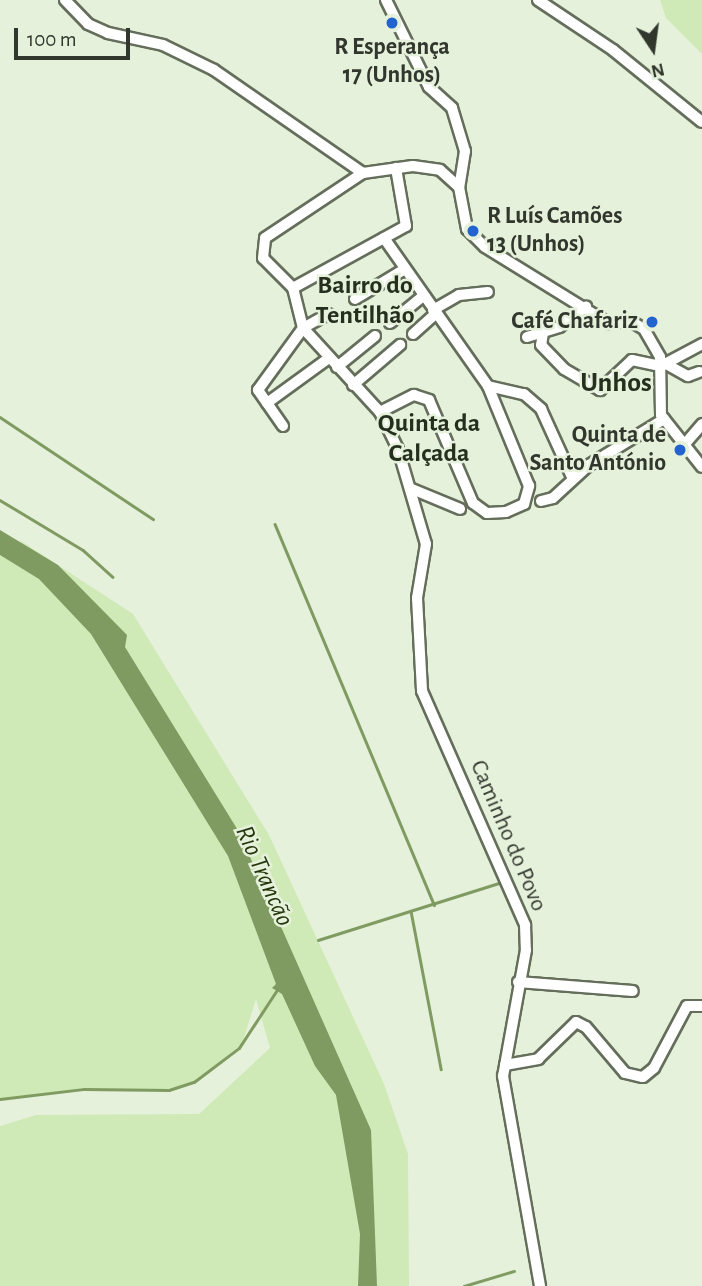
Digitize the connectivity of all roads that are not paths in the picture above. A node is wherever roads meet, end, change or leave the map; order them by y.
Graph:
1 (65, 0) edge
2 (386, 0) edge
3 (538, 0) edge
4 (702, 122) edge
5 (396, 168) junction
6 (363, 173) junction
7 (459, 187) junction
8 (384, 238) junction
9 (405, 269) junction
10 (293, 288) junction
11 (488, 292) dead end
12 (423, 296) junction
13 (355, 299) dead end
14 (586, 307) junction
15 (434, 312) junction
16 (328, 314) dead end
17 (390, 323) dead end
18 (303, 328) junction
19 (543, 333) junction
20 (413, 334) dead end
21 (375, 336) dead end
22 (527, 337) dead end
23 (400, 345) dead end
24 (698, 347) edge
25 (333, 363) junction
26 (664, 365) junction
27 (700, 374) edge
28 (353, 385) junction
29 (488, 386) junction
30 (267, 403) junction
31 (380, 412) junction
32 (664, 419) junction
33 (702, 424) edge
34 (284, 426) dead end
35 (684, 445) junction
36 (702, 467) edge
37 (572, 477) junction
38 (412, 489) junction
39 (541, 501) dead end
40 (460, 509) dead end
41 (518, 982) junction
42 (633, 991) dead end
43 (702, 1006) edge
44 (505, 1065) junction
45 (540, 1286) edge

1 - 6 street
2 - 7 street
3 - 4 street
5 - 6 street
5 - 7 street
5 - 8 street
6 - 10 street
7 - 14 street
8 - 9 street
8 - 10 street
9 - 12 street
9 - 13 street
10 - 18 street
11 - 15 street
12 - 15 street
12 - 17 street
14 - 19 street
14 - 26 street
15 - 20 street
15 - 29 street
16 - 18 street
18 - 25 street
18 - 30 street
19 - 22 street
19 - 26 street
21 - 25 street
23 - 28 street
24 - 26 street
24 - 27 street
25 - 28 street
25 - 30 street
26 - 27 street
26 - 32 street
28 - 31 street
29 - 31 street
29 - 37 street
30 - 34 street
31 - 38 street, Caminho do Povo
32 - 35 street
32 - 37 street
33 - 35 street
35 - 36 street
37 - 39 street
38 - 40 street
38 - 41 street, Caminho do Povo
41 - 42 street
41 - 44 street, Caminho do Povo
43 - 44 street
44 - 45 street, Caminho do Povo

